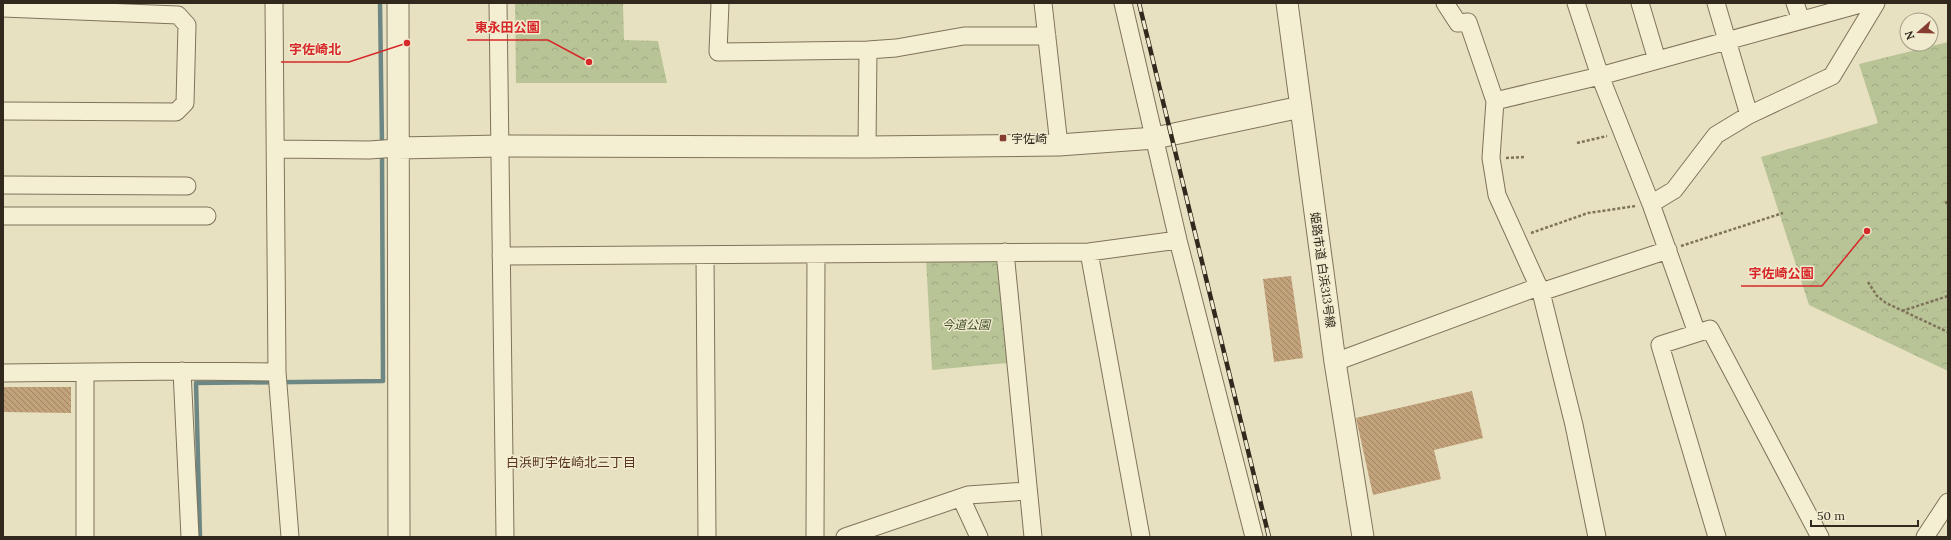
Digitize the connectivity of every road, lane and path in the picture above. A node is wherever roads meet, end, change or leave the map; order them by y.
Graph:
1 (274, 3) edge
2 (398, 3) edge
3 (498, 3) edge
4 (720, 3) edge
5 (1043, 3) edge
6 (1123, 3) edge
7 (1287, 3) edge
8 (1446, 3) edge
9 (1576, 3) edge
10 (1640, 3) edge
11 (1716, 3) edge
12 (1795, 3) edge
13 (1864, 3) edge
14 (1876, 3) edge
15 (3, 8) edge
16 (1801, 20) junction
17 (1047, 36) junction
18 (1728, 41) junction
19 (868, 50) junction
20 (1657, 60) junction
21 (1600, 76) junction
22 (1495, 101) junction
23 (1301, 107) junction
24 (3, 111) edge
25 (1749, 115) junction
26 (1622, 132) junction
27 (1155, 138) junction
28 (1577, 144) dead end
29 (1059, 145) junction
30 (501, 146) junction
31 (867, 147) junction
32 (398, 148) junction
33 (275, 149) junction
34 (3, 185) edge
35 (188, 186) dead end
36 (1651, 204) junction
37 (1784, 213) dead end
38 (3, 216) edge
39 (207, 216) dead end
40 (1517, 238) junction
41 (1178, 240) junction
42 (1668, 250) junction
43 (1005, 252) junction
44 (1089, 252) junction
45 (816, 254) junction
46 (705, 255) junction
47 (501, 256) junction
48 (1868, 282) dead end
49 (1539, 289) junction
50 (1948, 296) edge
51 (1902, 312) junction
52 (1948, 332) edge
53 (1697, 333) junction
54 (1335, 362) junction
55 (182, 371) junction
56 (277, 372) junction
57 (3, 373) edge
58 (85, 373) junction
59 (1027, 491) junction
60 (961, 498) junction
61 (1948, 502) edge
62 (85, 537) edge
63 (190, 537) edge
64 (290, 537) edge
65 (399, 537) edge
66 (505, 537) edge
67 (707, 537) edge
68 (815, 537) edge
69 (845, 537) edge
70 (979, 537) edge
71 (1033, 537) edge
72 (1141, 537) edge
73 (1254, 537) edge
74 (1363, 537) edge
75 (1597, 537) edge
76 (1717, 537) edge
77 (1820, 537) edge
78 (1925, 537) edge

1 - 33 street
2 - 32 street
3 - 30 street
4 - 19 street
5 - 17 street
6 - 27 street
7 - 23 street, 姫路市道 白浜313号線
8 - 22 street
9 - 21 street
10 - 20 street
11 - 18 street
12 - 16 street
13 - 16 street
14 - 25 street
15 - 24 street
16 - 18 street
17 - 19 street
17 - 29 street
18 - 20 street
18 - 25 street
19 - 31 street
20 - 21 street
21 - 22 street
21 - 26 street
22 - 40 street
23 - 27 street
23 - 54 street, 姫路市道 白浜313号線
25 - 36 street
26 - 28 path
26 - 36 street
27 - 29 street
27 - 41 street
29 - 31 street
30 - 31 street
30 - 32 street
30 - 47 street
32 - 33 street
32 - 65 street
33 - 56 street
34 - 35 street
36 - 40 path
36 - 42 street
37 - 42 path
38 - 39 street
40 - 49 street
41 - 44 street
41 - 73 street
42 - 49 street
42 - 53 street
43 - 44 street
43 - 45 street
43 - 59 street
44 - 72 street
45 - 46 street
45 - 68 street
46 - 47 street
46 - 67 street
47 - 66 street
48 - 51 path
49 - 54 street
49 - 75 street
50 - 51 path
51 - 52 path
53 - 76 street
53 - 77 street
54 - 74 street, 姫路市道 白浜313号線
55 - 56 street
55 - 58 street
55 - 63 street
56 - 64 street
57 - 58 street
58 - 62 street
59 - 60 street
59 - 71 street
60 - 69 street
60 - 70 street
61 - 78 street

